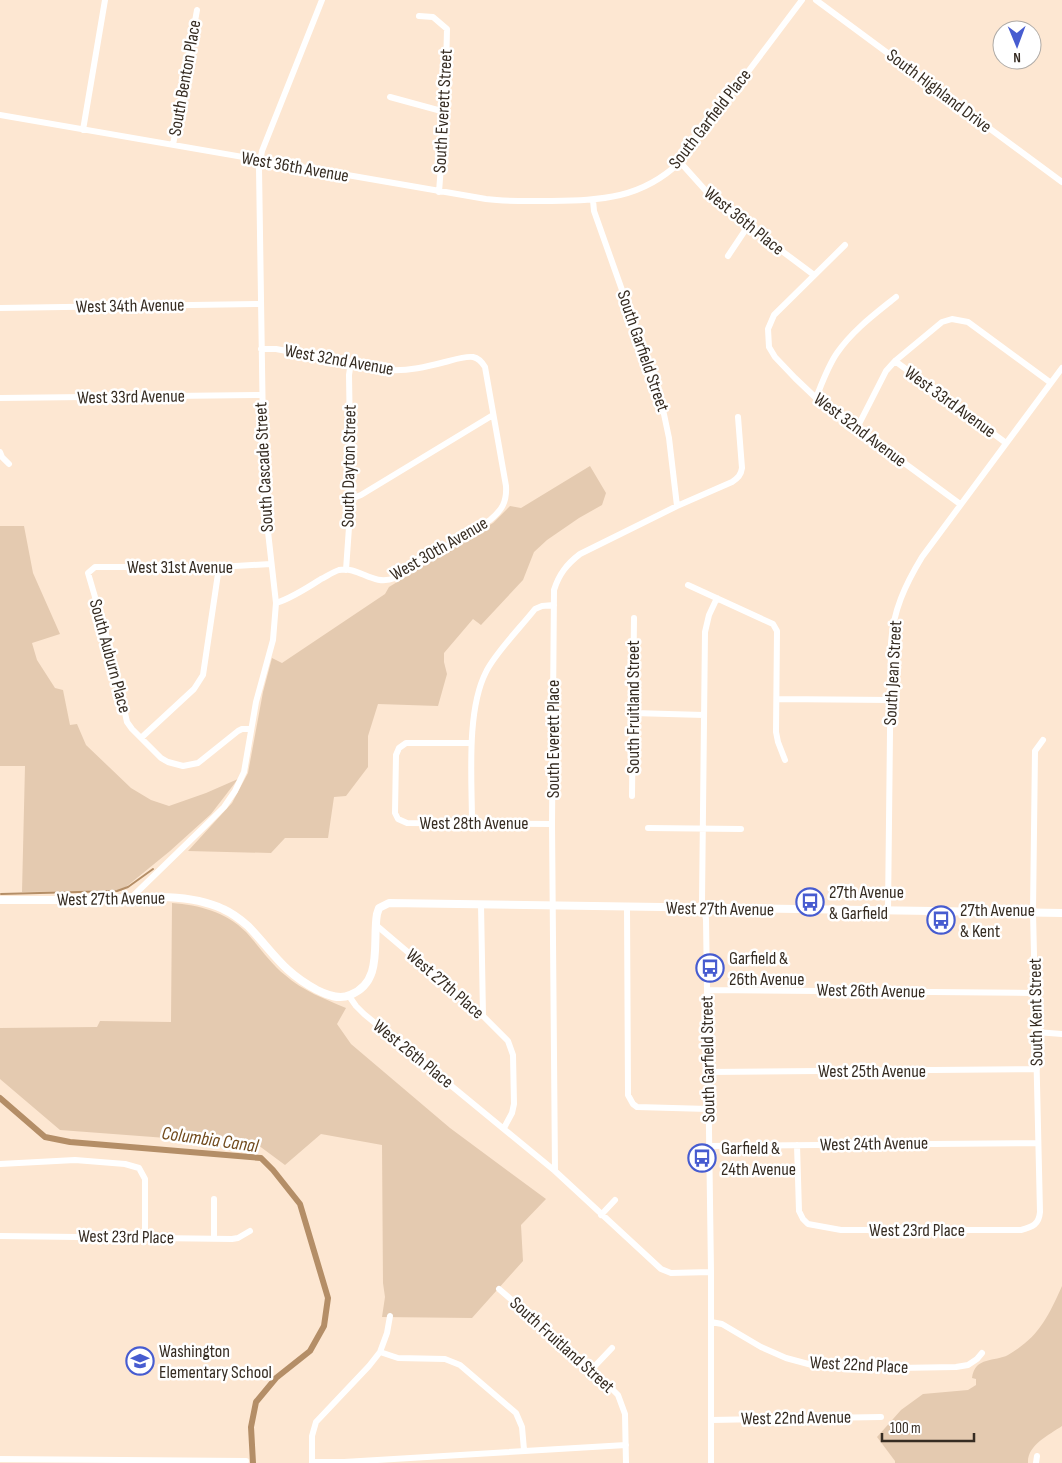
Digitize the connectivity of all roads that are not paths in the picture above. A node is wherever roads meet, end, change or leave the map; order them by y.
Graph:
1 (105, 0) edge
2 (322, 0) edge
3 (802, 0) edge
4 (816, 0) edge
5 (197, 10) dead end
6 (419, 16) dead end
7 (390, 97) dead end
8 (445, 112) junction
9 (0, 116) edge
10 (83, 130) junction
11 (173, 145) junction
12 (260, 160) junction
13 (680, 162) junction
14 (1062, 182) edge
15 (439, 192) junction
16 (592, 200) junction
17 (748, 226) junction
18 (845, 245) dead end
19 (728, 256) dead end
20 (814, 275) junction
21 (896, 297) dead end
22 (260, 304) junction
23 (0, 308) edge
24 (261, 348) junction
25 (895, 361) junction
26 (351, 362) junction
27 (1062, 368) edge
28 (1050, 383) junction
29 (261, 396) junction
30 (0, 398) edge
31 (816, 398) junction
32 (493, 415) junction
33 (738, 417) dead end
34 (857, 428) junction
35 (1006, 443) junction
36 (0, 452) edge
37 (10, 464) dead end
38 (351, 499) junction
39 (960, 504) junction
40 (677, 506) junction
41 (271, 564) junction
42 (219, 567) junction
43 (90, 570) joint
44 (346, 570) junction
45 (688, 585) dead end
46 (717, 598) junction
47 (276, 603) junction
48 (554, 605) junction
49 (634, 618) dead end
50 (777, 698) junction
51 (890, 700) junction
52 (633, 713) junction
53 (704, 715) junction
54 (251, 729) junction
55 (141, 738) junction
56 (1043, 740) dead end
57 (471, 743) junction
58 (784, 760) dead end
59 (632, 796) dead end
60 (472, 823) junction
61 (552, 824) junction
62 (648, 828) dead end
63 (702, 828) junction
64 (741, 828) dead end
65 (131, 898) junction
66 (0, 900) edge
67 (481, 904) junction
68 (553, 906) junction
69 (627, 907) junction
70 (704, 909) junction
71 (888, 911) junction
72 (1033, 912) junction
73 (1062, 913) edge
74 (376, 925) junction
75 (707, 990) junction
76 (1035, 993) junction
77 (349, 996) junction
78 (483, 1016) junction
79 (1036, 1032) junction
80 (1062, 1034) edge
81 (1037, 1069) junction
82 (708, 1072) junction
83 (708, 1109) junction
84 (504, 1128) junction
85 (1038, 1142) junction
86 (797, 1145) junction
87 (709, 1146) junction
88 (0, 1164) edge
89 (555, 1171) junction
90 (214, 1199) dead end
91 (615, 1200) dead end
92 (601, 1215) junction
93 (1034, 1226) joint
94 (250, 1231) dead end
95 (0, 1236) edge
96 (145, 1237) junction
97 (214, 1239) junction
98 (711, 1272) junction
99 (499, 1289) dead end
100 (390, 1316) dead end
101 (711, 1322) junction
102 (612, 1348) dead end
103 (380, 1352) junction
104 (982, 1353) dead end
105 (592, 1369) junction
106 (881, 1417) dead end
107 (711, 1420) junction
108 (626, 1445) junction
109 (524, 1450) junction
110 (0, 1459) edge
111 (246, 1461) dead end
112 (312, 1463) edge
113 (626, 1463) edge
114 (711, 1463) edge

1 - 10 street
2 - 12 street, South Cascade Street
3 - 13 street, South Garfield Place
4 - 14 street, South Highland Drive
5 - 11 street, South Benton Place
6 - 8 street, South Everett Street
7 - 8 street
8 - 15 street, South Everett Street
9 - 10 street, West 36th Avenue
10 - 11 street, West 36th Avenue
11 - 12 street, West 36th Avenue
12 - 15 street, West 36th Avenue
12 - 22 street, South Cascade Street
13 - 16 street, South Garfield Place
13 - 17 street, West 36th Place
15 - 16 street, West 36th Avenue
16 - 40 street, South Garfield Street
17 - 19 street
17 - 20 street, West 36th Place
18 - 20 street
20 - 31 street, West 32nd Avenue
21 - 31 street
22 - 23 street, West 34th Avenue
22 - 24 street, South Cascade Street
24 - 26 street, West 32nd Avenue
24 - 29 street, South Cascade Street
25 - 28 street
25 - 34 street
25 - 35 street, West 33rd Avenue
26 - 32 street, West 32nd Avenue
26 - 38 street, South Dayton Street
27 - 28 street, South Jean Street
28 - 35 street, South Jean Street
29 - 30 street, West 33rd Avenue
29 - 41 street, South Cascade Street
31 - 34 street, West 32nd Avenue
32 - 38 street
32 - 44 street, West 30th Avenue
33 - 40 street, South Everett Place
34 - 39 street, West 32nd Avenue
35 - 39 street, South Jean Street
36 - 37 street
38 - 44 street, South Dayton Street
39 - 51 street, South Jean Street
40 - 48 street, South Everett Place
41 - 42 street, West 31st Avenue
41 - 47 street, South Cascade Street
42 - 43 street, West 31st Avenue
42 - 55 street
43 - 55 street, South Auburn Place
44 - 47 street
45 - 46 street
46 - 50 street
46 - 53 street, South Garfield Street
47 - 54 street, South Cascade Street
48 - 57 street
48 - 61 street, South Everett Place
49 - 52 street, South Fruitland Street
50 - 51 street
50 - 58 street
51 - 71 street, South Jean Street
52 - 53 street
52 - 59 street, South Fruitland Street
53 - 63 street, South Garfield Street
54 - 55 street
54 - 65 street, South Cascade Street
56 - 72 street, South Kent Street
57 - 60 street
57 - 60 street, West 28th Avenue
60 - 61 street, West 28th Avenue
61 - 68 street, South Everett Place
62 - 63 street
63 - 64 street
63 - 70 street, South Garfield Street
65 - 66 main road, West 27th Avenue
65 - 77 main road, West 27th Avenue
67 - 68 main road, West 27th Avenue
67 - 74 main road, West 27th Avenue
67 - 78 street
68 - 69 main road, West 27th Avenue
68 - 89 street, South Everett Place
69 - 70 main road, West 27th Avenue
69 - 83 street
70 - 71 main road, West 27th Avenue
70 - 75 street, South Garfield Street
71 - 72 main road, West 27th Avenue
72 - 73 main road, West 27th Avenue
72 - 76 street, South Kent Street
74 - 77 main road
74 - 78 street, West 27th Place
75 - 76 street, West 26th Avenue
75 - 82 street, South Garfield Street
76 - 79 street, South Kent Street
77 - 84 street, West 26th Place
78 - 84 street, West 27th Place
79 - 80 street
79 - 81 street, South Kent Street
81 - 82 street, West 25th Avenue
81 - 85 street, South Kent Street
82 - 83 street, South Garfield Street
83 - 87 street, South Garfield Street
84 - 89 street, West 26th Place
85 - 86 street, West 24th Avenue
85 - 93 street, South Kent Street
86 - 87 street, West 24th Avenue
86 - 93 street, West 23rd Place
87 - 98 street, South Garfield Street
88 - 96 street
89 - 92 street, West 26th Place
90 - 97 street
91 - 92 street
92 - 98 street, West 26th Place
94 - 97 street, West 23rd Place
95 - 96 street, West 23rd Place
96 - 97 street, West 23rd Place
98 - 101 street, South Garfield Street
99 - 105 street, South Fruitland Street
100 - 103 street
101 - 104 street, West 22nd Place
101 - 107 street, South Garfield Street
102 - 105 street
103 - 109 street
103 - 112 street
105 - 108 street, South Fruitland Street
106 - 107 street, West 22nd Avenue
107 - 114 street, South Garfield Street
108 - 109 street
108 - 113 street, South Fruitland Street
109 - 112 street
110 - 111 street

